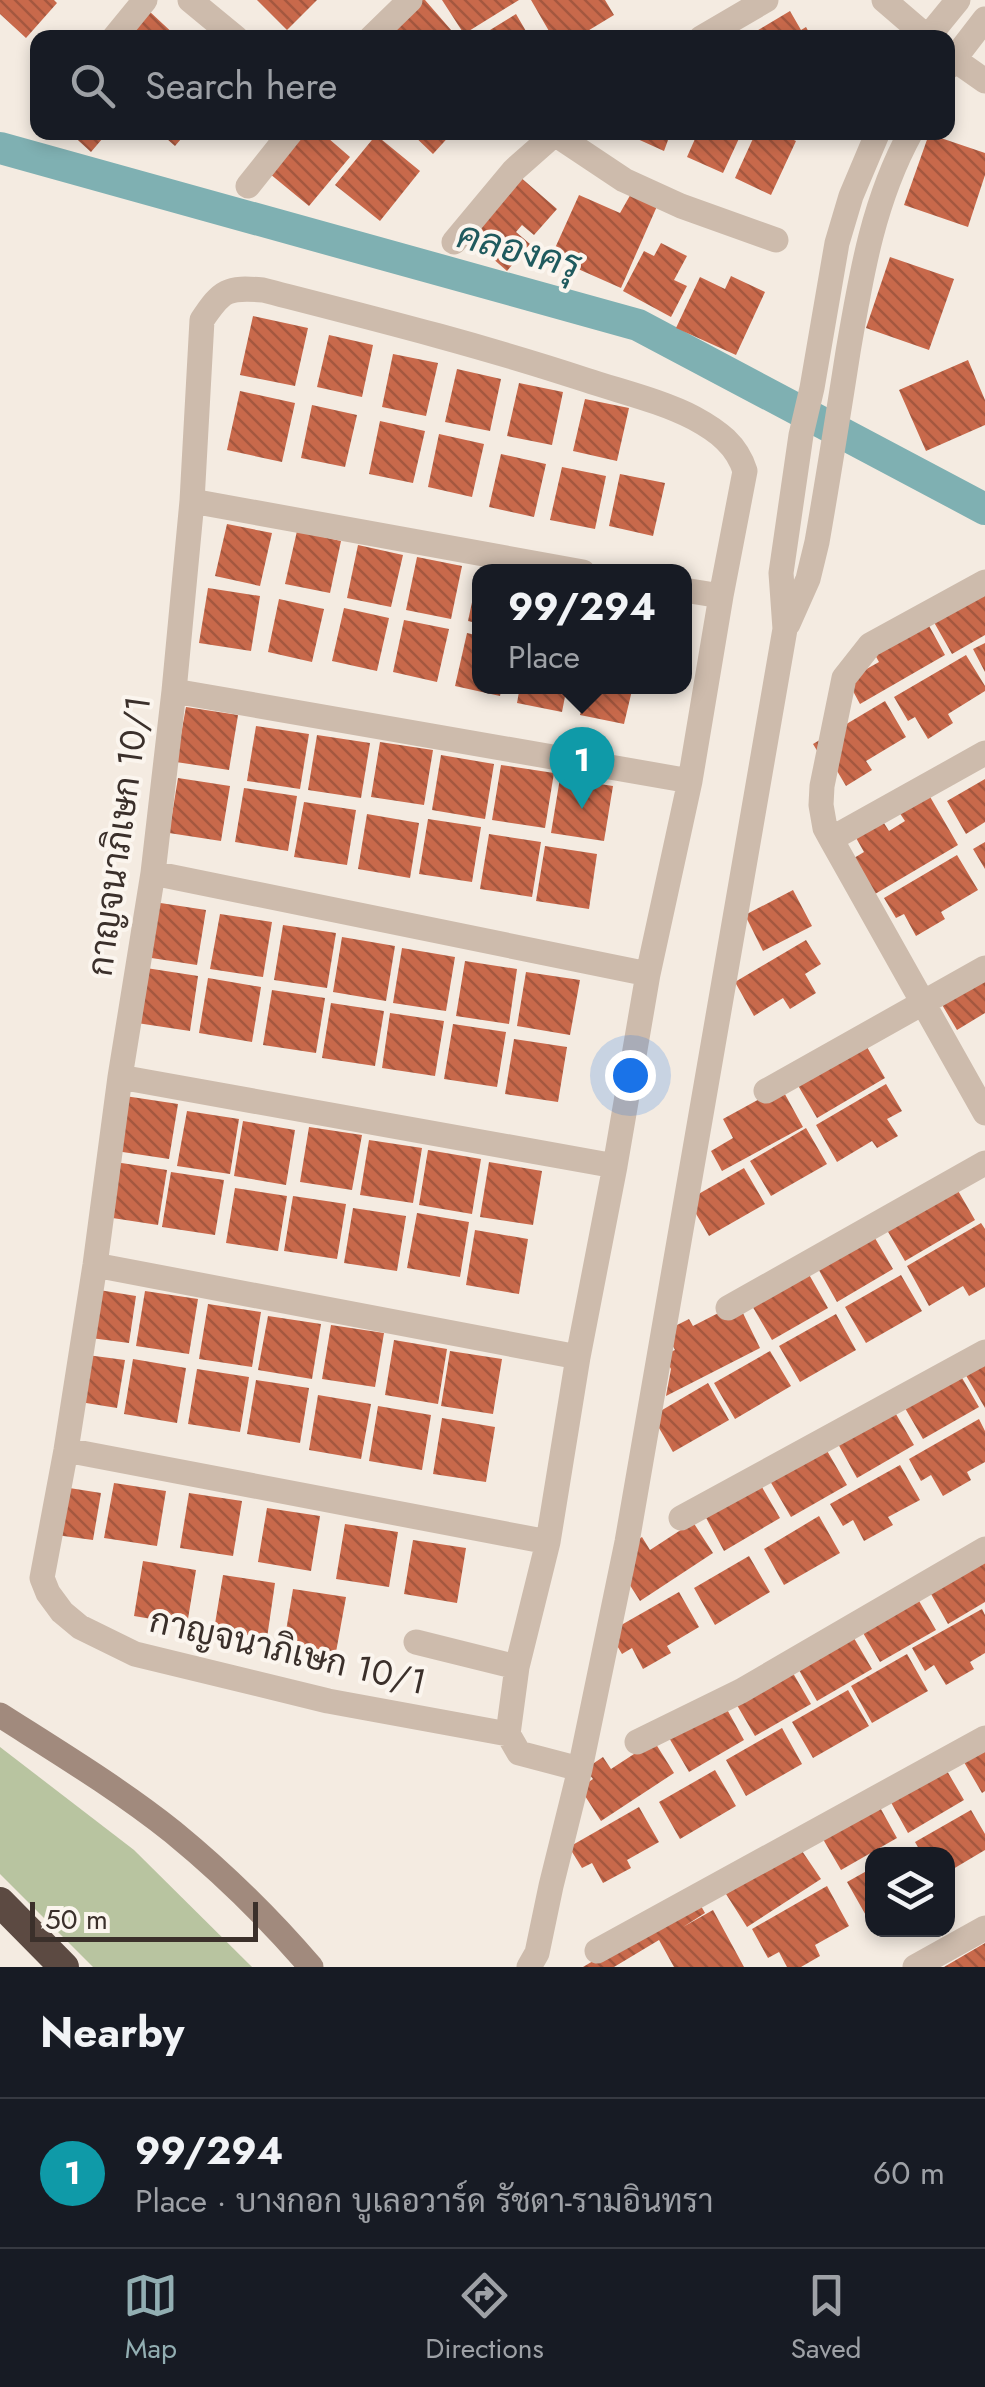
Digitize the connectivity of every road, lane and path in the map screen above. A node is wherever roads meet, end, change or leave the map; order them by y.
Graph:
1 (145, 0) edge
2 (190, 0) edge
3 (410, 0) edge
4 (766, 0) edge
5 (884, 0) edge
6 (958, 0) edge
7 (985, 18) edge
8 (121, 30) edge
9 (226, 30) edge
10 (379, 30) edge
11 (715, 30) edge
12 (918, 30) edge
13 (934, 30) edge
14 (955, 53) edge
15 (955, 64) edge
16 (985, 81) edge
17 (285, 140) edge
18 (548, 140) edge
19 (566, 140) edge
20 (875, 140) edge
21 (907, 140) edge
22 (248, 186) dead end
23 (776, 240) dead end
24 (454, 242) dead end
25 (192, 501) junction
26 (539, 564) edge
27 (985, 582) edge
28 (692, 591) edge
29 (721, 596) junction
30 (785, 629) junction
31 (174, 692) junction
32 (985, 753) edge
33 (690, 781) junction
34 (831, 840) junction
35 (153, 873) junction
36 (985, 968) edge
37 (648, 974) junction
38 (924, 1003) junction
39 (120, 1077) junction
40 (766, 1092) dead end
41 (985, 1114) edge
42 (985, 1164) edge
43 (615, 1166) junction
44 (95, 1265) junction
45 (728, 1308) dead end
46 (985, 1352) edge
47 (578, 1357) junction
48 (66, 1450) junction
49 (682, 1518) dead end
50 (548, 1542) junction
51 (985, 1548) edge
52 (416, 1642) dead end
53 (518, 1667) junction
54 (0, 1715) edge
55 (508, 1734) junction
56 (985, 1738) edge
57 (637, 1742) dead end
58 (580, 1769) junction
59 (0, 1902) edge
60 (985, 1928) edge
61 (597, 1951) dead end
62 (64, 1967) edge
63 (311, 1967) edge
64 (529, 1967) edge
65 (915, 1967) edge

1 - 8 street
2 - 9 street
3 - 10 street
4 - 11 street
5 - 12 street
6 - 13 street
7 - 14 street
15 - 16 street
17 - 22 street
18 - 24 street
19 - 23 street
20 - 30 street
21 - 30 street
25 - 26 street
25 - 29 street, กาญจนาภิเษก 10/1
25 - 31 street, กาญจนาภิเษก 10/1
27 - 34 street
28 - 29 street
29 - 33 street, กาญจนาภิเษก 10/1
30 - 58 street
31 - 33 street
31 - 35 street, กาญจนาภิเษก 10/1
32 - 34 street
33 - 37 street, กาญจนาภิเษก 10/1
34 - 38 street
35 - 37 street
35 - 39 street, กาญจนาภิเษก 10/1
36 - 38 street
37 - 43 street, กาญจนาภิเษก 10/1
38 - 40 street
38 - 41 street
39 - 43 street
39 - 44 street, กาญจนาภิเษก 10/1
42 - 45 street
43 - 47 street, กาญจนาภิเษก 10/1
44 - 47 street
44 - 48 street, กาญจนาภิเษก 10/1
46 - 49 street
47 - 50 street, กาญจนาภิเษก 10/1
48 - 50 street
48 - 55 street, กาญจนาภิเษก 10/1
50 - 53 street, กาญจนาภิเษก 10/1
51 - 57 street
52 - 53 street
53 - 55 street, กาญจนาภิเษก 10/1
54 - 63 main road
55 - 58 street
56 - 61 street
58 - 64 street
59 - 62 highway
60 - 65 street

